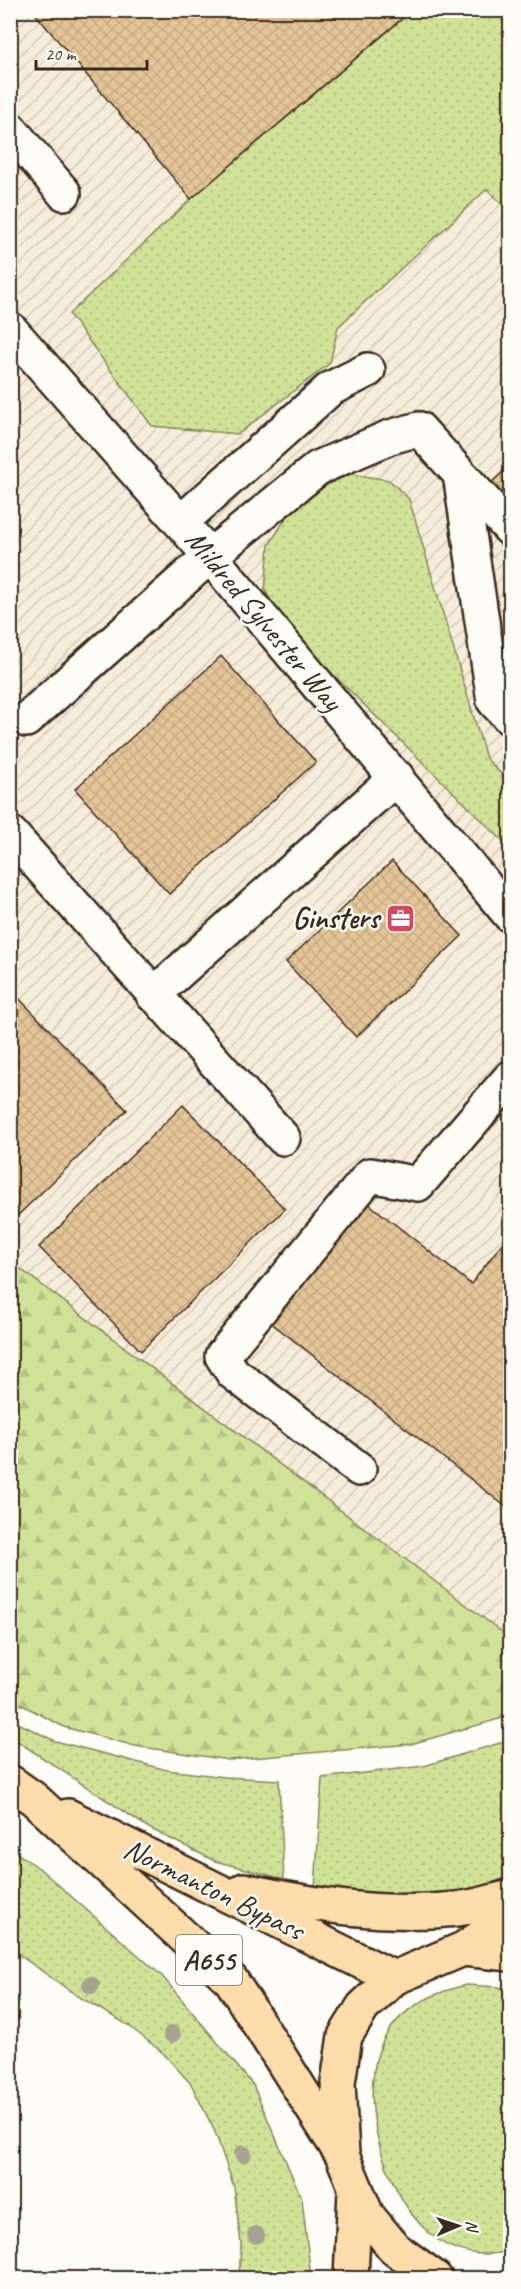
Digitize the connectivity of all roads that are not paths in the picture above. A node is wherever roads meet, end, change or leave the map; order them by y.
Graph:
1 (10, 129) edge
2 (64, 193) dead end
3 (10, 329) edge
4 (368, 370) dead end
5 (460, 474) junction
6 (181, 522) junction
7 (510, 529) edge
8 (210, 556) junction
9 (510, 718) edge
10 (26, 720) dead end
11 (397, 777) junction
12 (10, 832) edge
13 (510, 915) edge
14 (153, 995) junction
15 (510, 1078) edge
16 (282, 1138) dead end
17 (359, 1469) dead end
18 (22, 1791) edge
19 (198, 1881) junction
20 (510, 1897) edge
21 (510, 1918) edge
22 (463, 1949) junction
23 (510, 1954) edge
24 (394, 1978) junction
25 (342, 2155) junction
26 (356, 2187) junction
27 (351, 2278) edge
28 (435, 2278) edge

1 - 2 street
3 - 6 street, Mildred Sylvester Way
4 - 6 street
5 - 7 street
5 - 8 street
5 - 9 street
6 - 8 street, Mildred Sylvester Way
8 - 10 street
8 - 11 street, Mildred Sylvester Way
11 - 13 street, Mildred Sylvester Way
11 - 14 street
12 - 14 street
14 - 16 street
15 - 17 street
18 - 19 main road, Normanton Bypass / A655
18 - 25 main road, Normanton Bypass / A655
19 - 20 main road, A655
19 - 24 main road, Normanton Bypass / A655
21 - 22 main road
22 - 23 main road
22 - 24 main road
24 - 25 main road
25 - 26 main road
26 - 27 main road
26 - 28 main road

